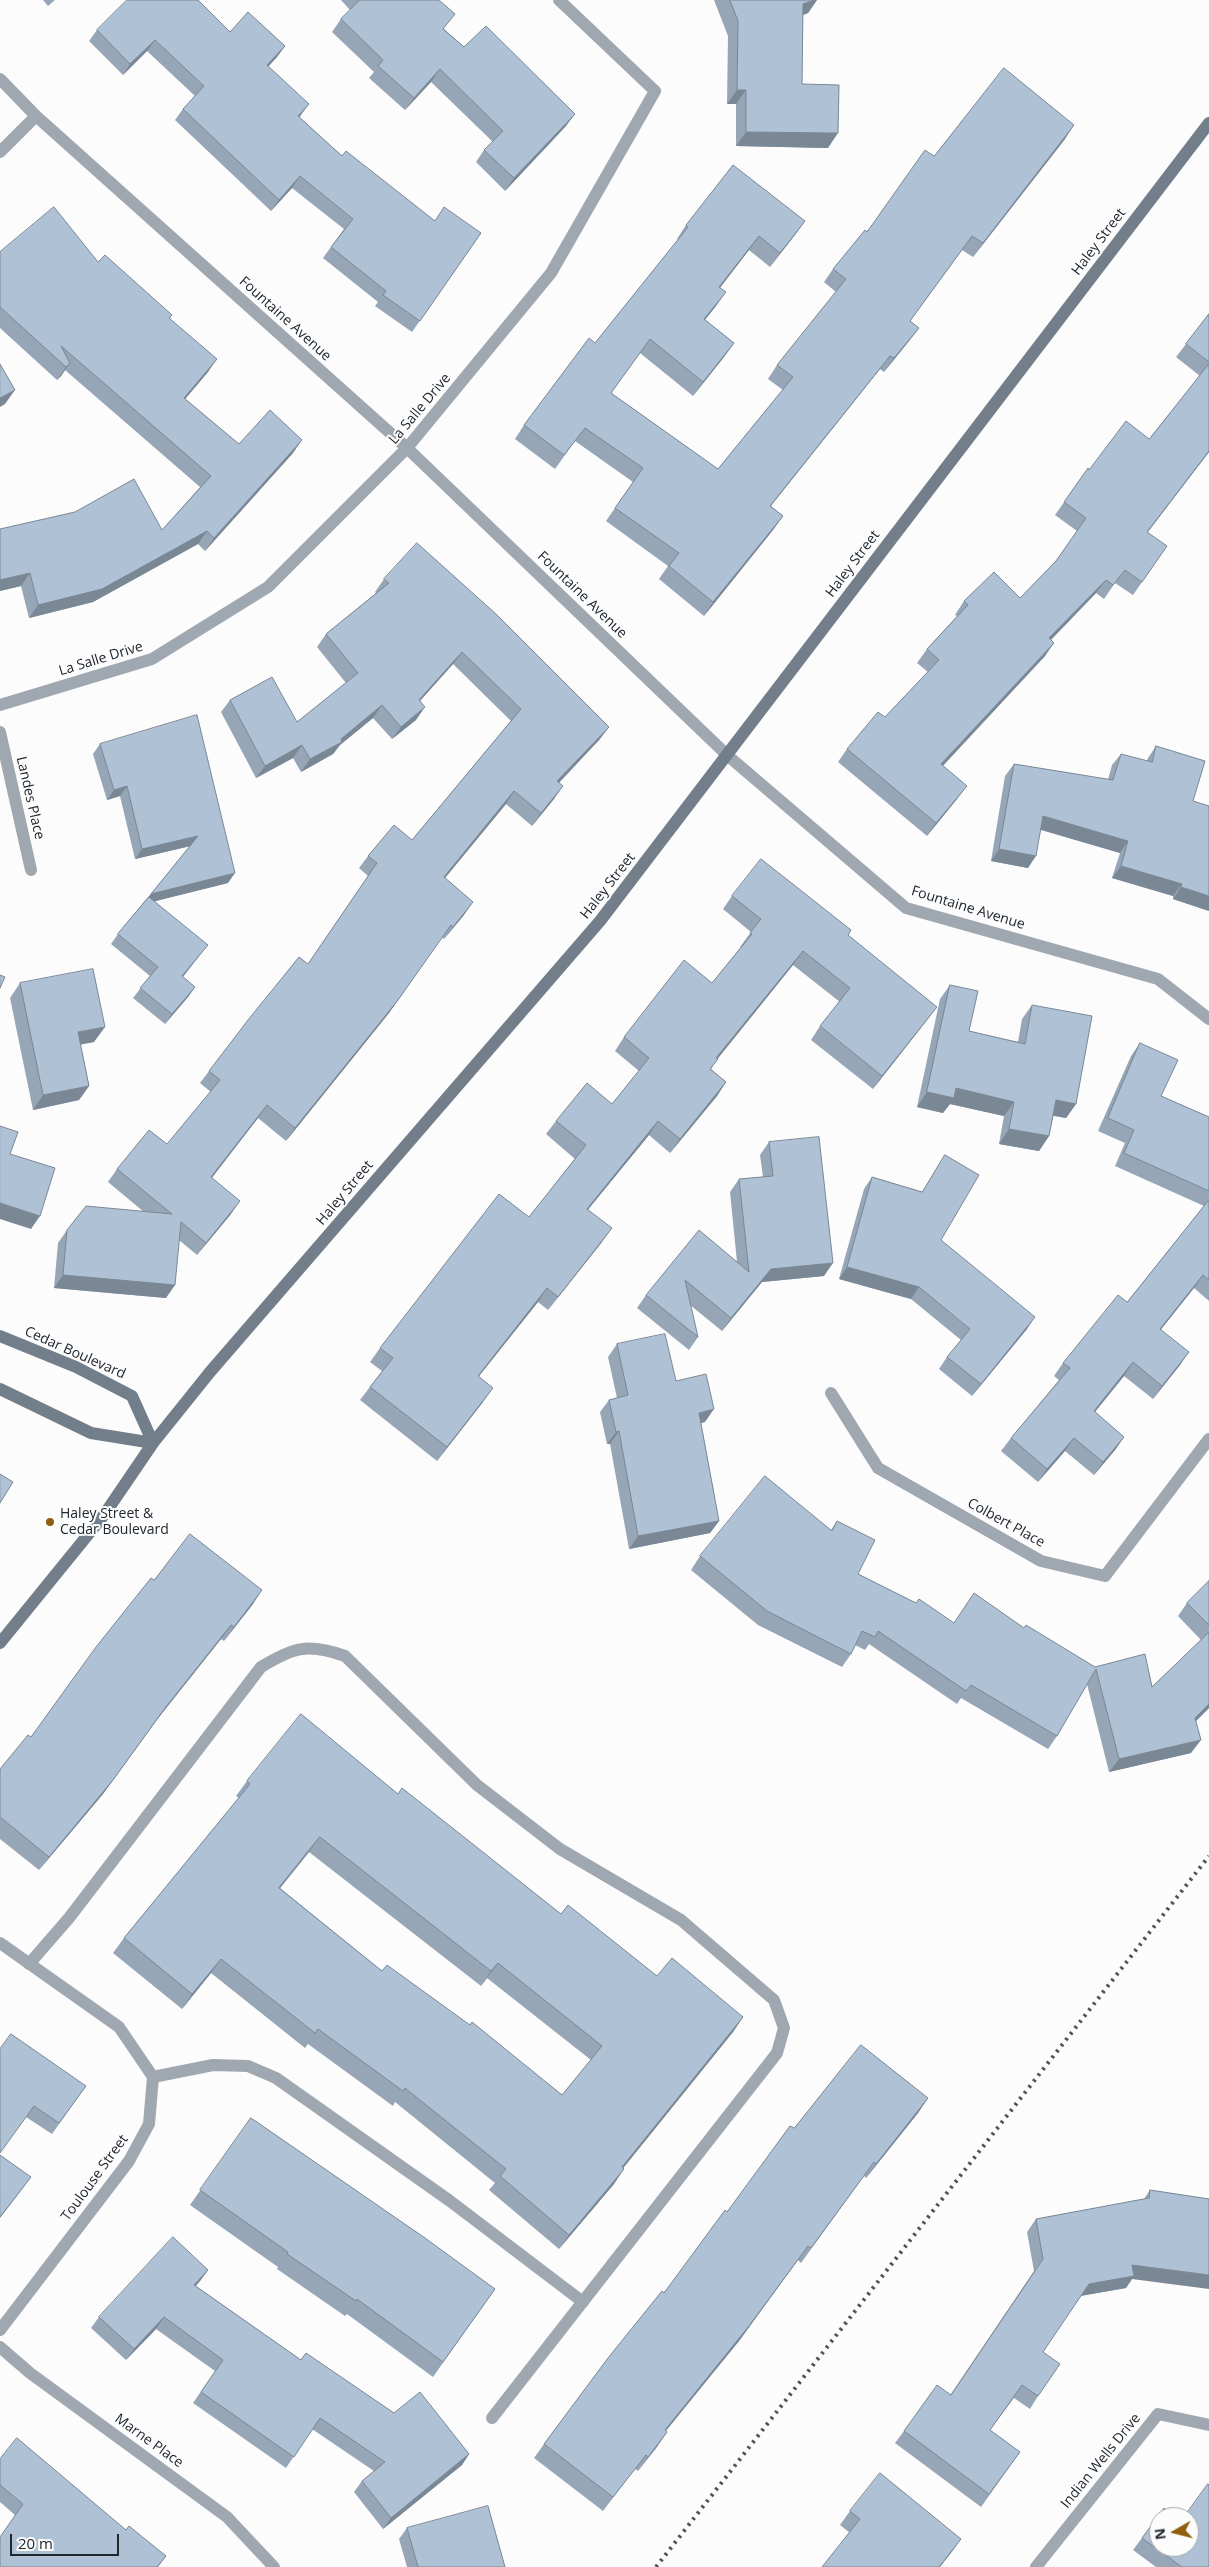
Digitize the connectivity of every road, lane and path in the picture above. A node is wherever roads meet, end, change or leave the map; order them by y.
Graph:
1 (558, 0) edge
2 (0, 79) edge
3 (36, 116) junction
4 (1209, 123) edge
5 (0, 152) edge
6 (407, 448) junction
7 (0, 705) edge
8 (0, 732) edge
9 (727, 755) junction
10 (31, 870) dead end
11 (1209, 1019) edge
12 (0, 1336) edge
13 (0, 1389) edge
14 (831, 1393) dead end
15 (1209, 1439) edge
16 (153, 1443) junction
17 (0, 1643) edge
18 (0, 1943) edge
19 (29, 1964) junction
20 (153, 2077) junction
21 (583, 2302) junction
22 (0, 2330) edge
23 (0, 2347) edge
24 (492, 2418) dead end
25 (1209, 2425) edge
26 (274, 2567) edge
27 (1036, 2567) edge

1 - 6 street, La Salle Drive
2 - 3 street, Fountaine Avenue
3 - 5 street
3 - 6 street, Fountaine Avenue
4 - 9 street, Haley Street
6 - 7 street, La Salle Drive
6 - 9 street, Fountaine Avenue
8 - 10 street, Landes Place
9 - 11 street, Fountaine Avenue
9 - 16 street, Haley Street
12 - 16 street, Cedar Boulevard
13 - 16 street
14 - 15 street, Colbert Place
16 - 17 street, Haley Street
18 - 19 street
19 - 20 street
19 - 21 street
20 - 21 street
20 - 22 street, Toulouse Street
21 - 24 street
23 - 26 street, Marne Place
25 - 27 street, Indian Wells Drive

